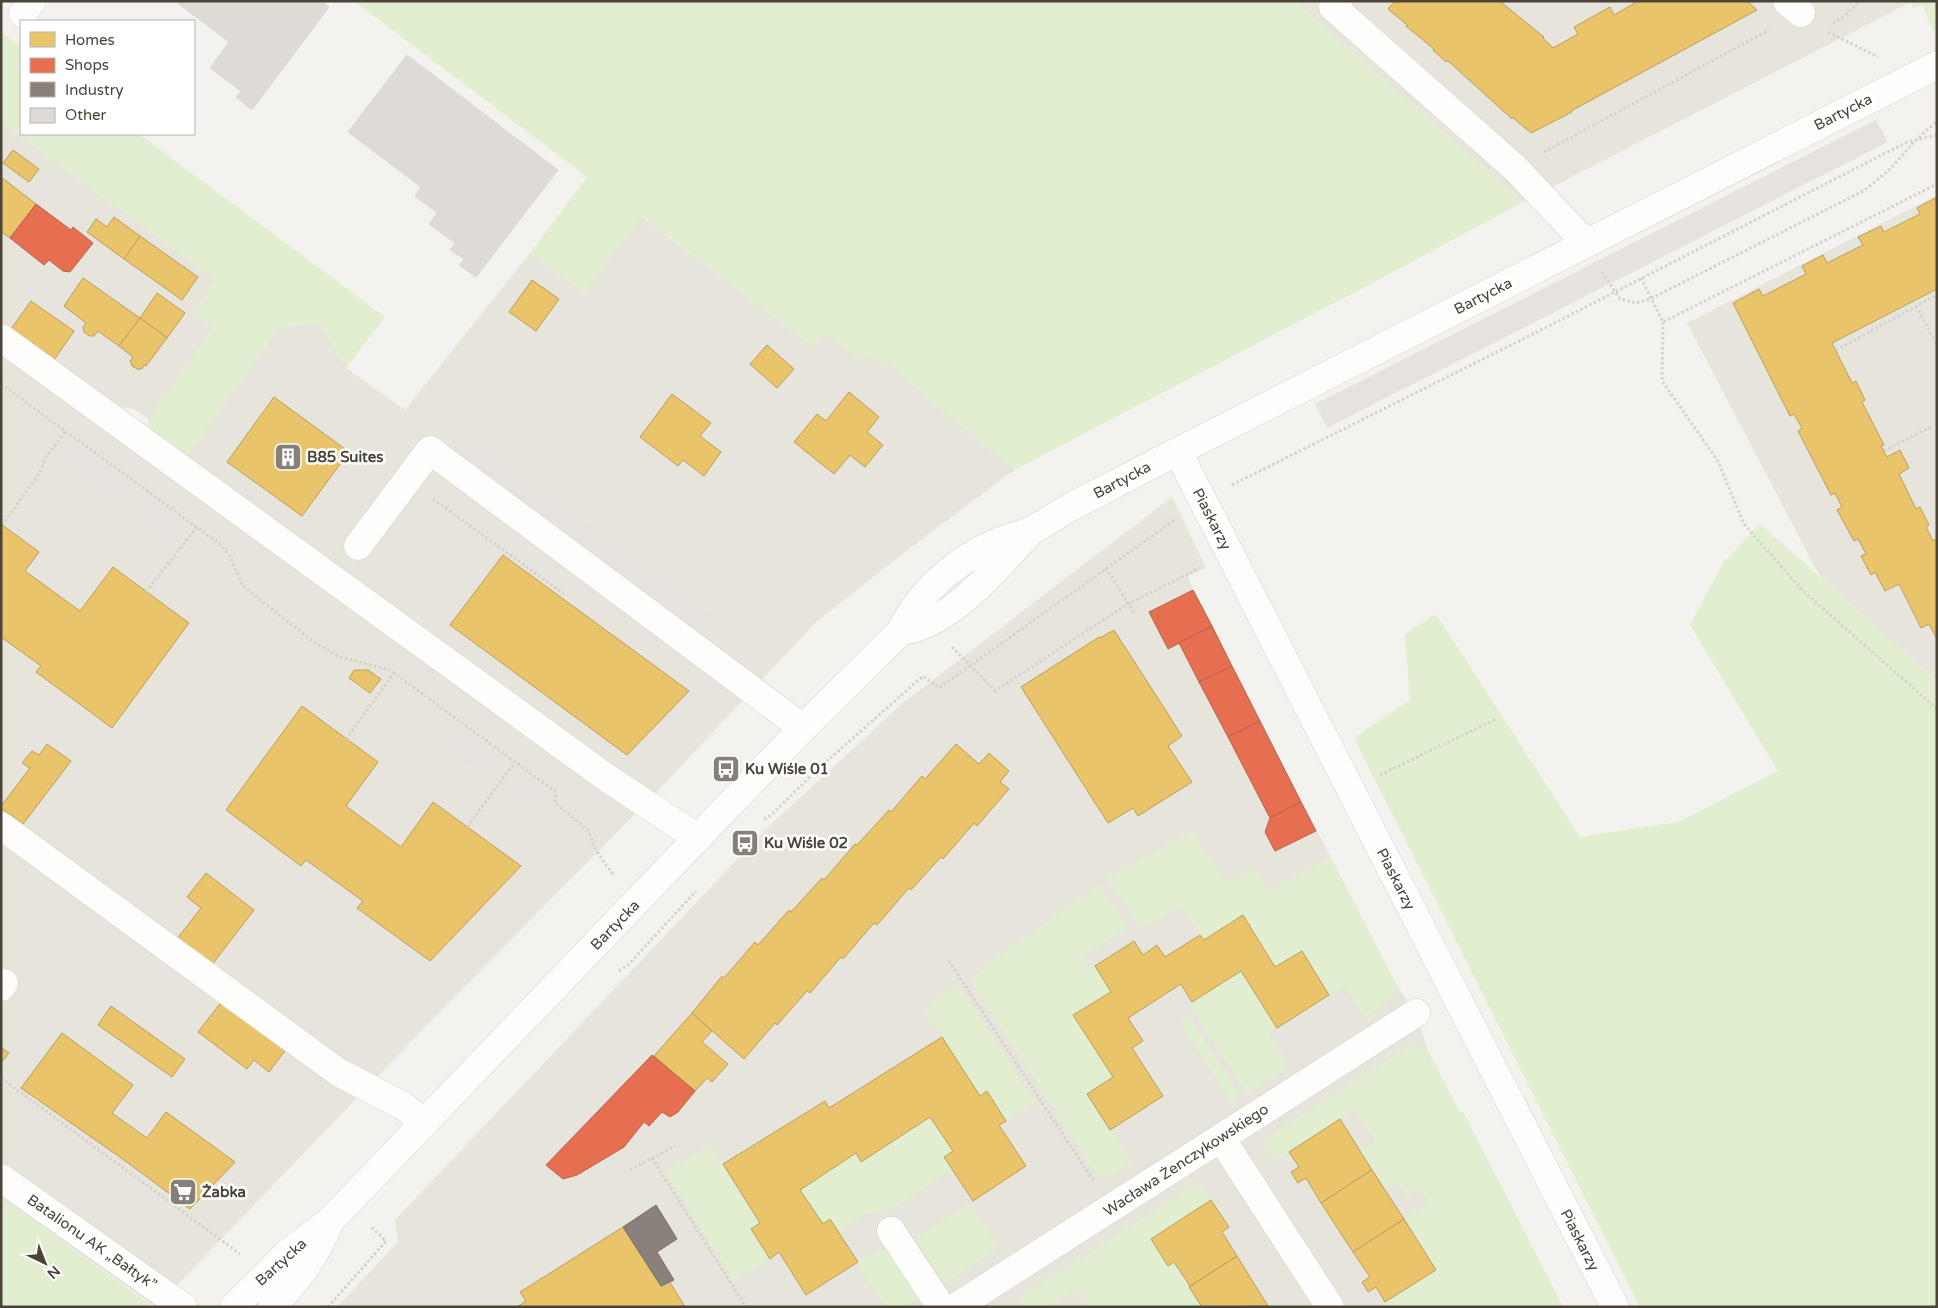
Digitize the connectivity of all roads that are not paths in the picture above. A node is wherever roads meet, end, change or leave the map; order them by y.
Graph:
1 (1338, 1) edge
2 (1937, 64) edge
3 (1586, 243) junction
4 (1, 338) edge
5 (1178, 452) junction
6 (358, 546) dead end
7 (803, 728) junction
8 (1, 826) edge
9 (698, 838) junction
10 (1416, 1013) dead end
11 (425, 1123) junction
12 (1221, 1138) junction
13 (1, 1178) edge
14 (330, 1221) junction
15 (891, 1231) dead end
16 (183, 1307) edge
17 (234, 1307) edge
18 (272, 1307) edge
19 (941, 1307) edge
20 (956, 1307) edge
21 (1330, 1307) edge
22 (1615, 1307) edge

1 - 3 street
2 - 3 street, Bartycka
3 - 5 street, Bartycka
4 - 9 street
5 - 7 street, Bartycka
5 - 22 street, Piaskarzy
6 - 7 street
7 - 9 street, Bartycka
8 - 11 street
9 - 11 street, Bartycka
10 - 12 street, Wacława Żenczykowskiego
11 - 14 street, Bartycka
12 - 20 street, Wacława Żenczykowskiego
12 - 21 street
13 - 16 street, Batalionu AK „Bałtyk”
14 - 17 street, Bartycka
14 - 18 street, Bartycka
15 - 19 street

